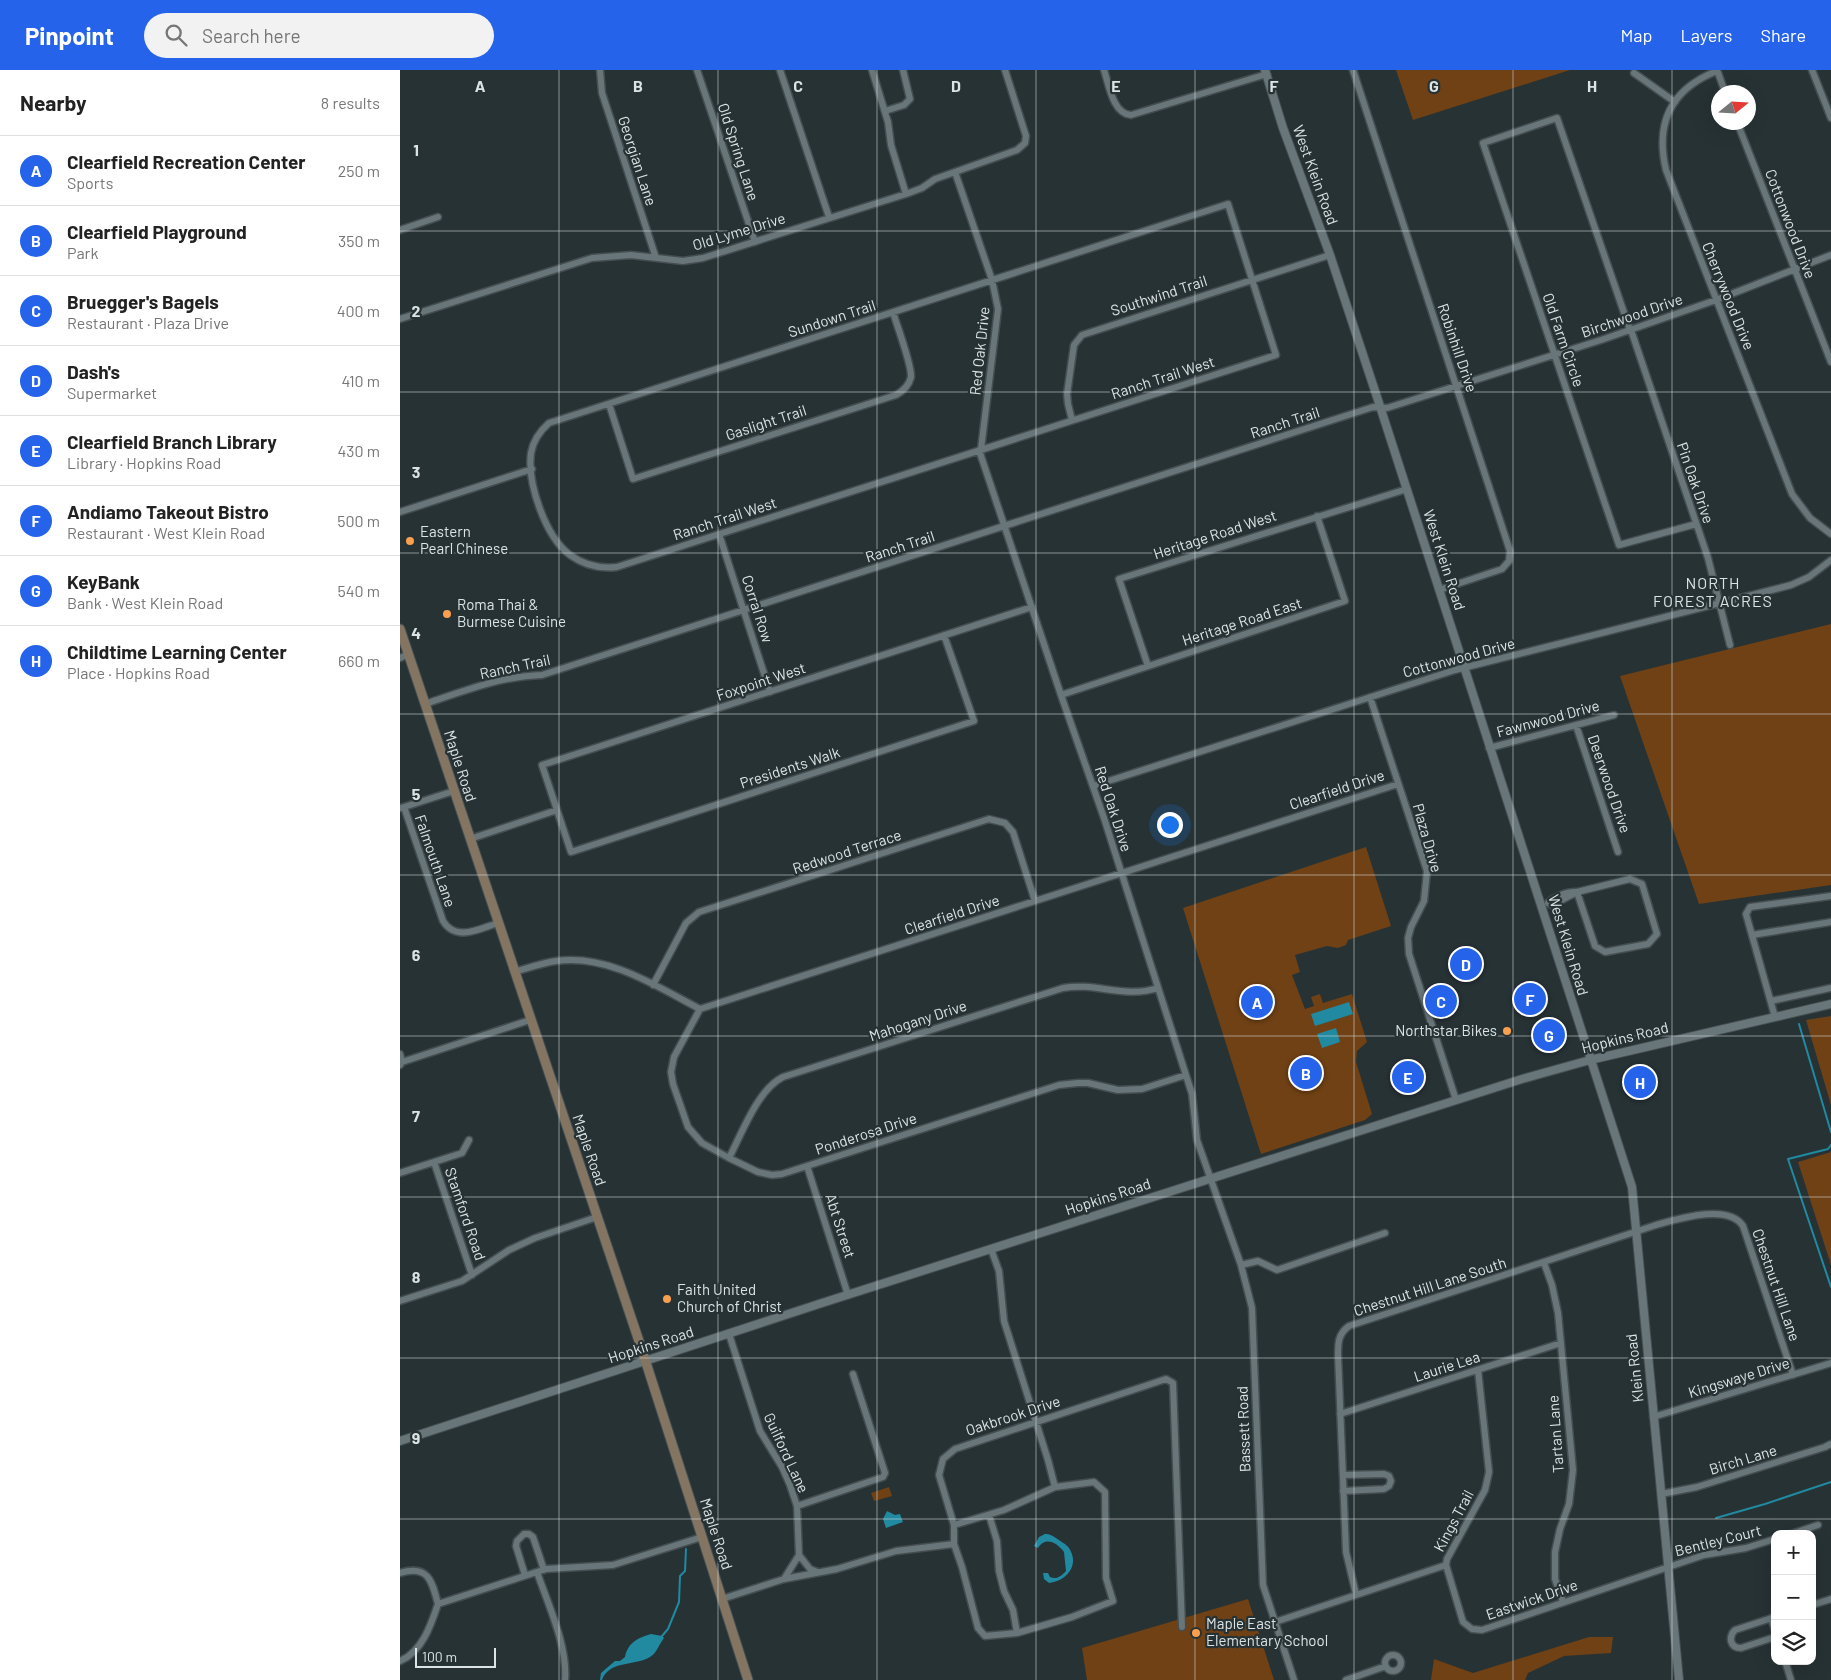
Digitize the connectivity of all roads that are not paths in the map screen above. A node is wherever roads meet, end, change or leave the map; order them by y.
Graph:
1 (600, 70) edge
2 (697, 70) edge
3 (780, 70) edge
4 (872, 70) edge
5 (902, 70) edge
6 (1006, 70) edge
7 (1104, 70) edge
8 (1352, 70) edge
9 (1812, 70) edge
10 (1717, 71) edge
11 (1266, 72) edge
12 (1634, 73) dead end
13 (1722, 85) edge
14 (1675, 102) junction
15 (885, 111) junction
16 (1557, 118) joint
17 (1831, 118) edge
18 (1740, 130) edge
19 (955, 172) junction
20 (906, 194) junction
21 (438, 217) dead end
22 (829, 217) junction
23 (400, 230) edge
24 (755, 242) junction
25 (1831, 254) edge
26 (1330, 255) junction
27 (656, 258) junction
28 (1794, 269) junction
29 (1252, 279) junction
30 (992, 280) junction
31 (1716, 300) junction
32 (893, 312) junction
33 (400, 319) edge
34 (1630, 330) junction
35 (1554, 355) junction
36 (1831, 362) edge
37 (1457, 386) junction
38 (609, 404) junction
39 (1381, 408) junction
40 (1072, 420) junction
41 (980, 449) junction
42 (532, 469) junction
43 (1407, 489) junction
44 (400, 512) edge
45 (1317, 516) junction
46 (1696, 524) junction
47 (1005, 526) junction
48 (719, 534) junction
49 (1831, 534) edge
50 (1831, 560) edge
51 (1440, 590) junction
52 (1720, 604) junction
53 (1032, 607) junction
54 (744, 610) junction
55 (400, 629) edge
56 (944, 635) junction
57 (1730, 645) dead end
58 (404, 656) edge
59 (1148, 666) junction
60 (1465, 668) junction
61 (770, 692) junction
62 (1061, 695) junction
63 (1370, 697) junction
64 (425, 704) junction
65 (1614, 715) dead end
66 (1576, 725) junction
67 (1489, 748) junction
68 (1398, 784) junction
69 (1093, 786) junction
70 (454, 791) junction
71 (402, 807) edge
72 (557, 810) junction
73 (470, 838) junction
74 (1618, 852) dead end
75 (1120, 873) junction
76 (1577, 892) junction
77 (1831, 896) edge
78 (1035, 901) junction
79 (1544, 904) junction
80 (1831, 922) edge
81 (498, 923) junction
82 (1752, 935) junction
83 (514, 972) junction
84 (653, 985) junction
85 (1158, 988) junction
86 (1831, 988) edge
87 (1771, 1001) junction
88 (1831, 1004) edge
89 (700, 1009) junction
90 (1775, 1017) junction
91 (530, 1020) junction
92 (400, 1054) edge
93 (1590, 1060) junction
94 (401, 1063) edge
95 (1186, 1075) junction
96 (1456, 1100) junction
97 (469, 1140) dead end
98 (729, 1158) junction
99 (434, 1162) junction
100 (807, 1166) junction
101 (400, 1173) edge
102 (1211, 1178) junction
103 (597, 1217) junction
104 (1636, 1232) junction
105 (1385, 1233) dead end
106 (992, 1249) junction
107 (1544, 1262) junction
108 (1241, 1265) junction
109 (472, 1275) junction
110 (848, 1295) junction
111 (400, 1301) edge
112 (730, 1334) junction
113 (1561, 1343) junction
114 (646, 1361) junction
115 (1831, 1363) edge
116 (1478, 1370) junction
117 (853, 1374) dead end
118 (1793, 1374) junction
119 (1340, 1414) junction
120 (1653, 1417) junction
121 (1036, 1422) junction
122 (400, 1441) edge
123 (1831, 1444) edge
124 (1343, 1475) junction
125 (1055, 1487) junction
126 (1343, 1491) junction
127 (1661, 1494) junction
128 (797, 1506) junction
129 (989, 1515) junction
130 (954, 1525) junction
131 (1818, 1525) dead end
132 (1803, 1530) edge
133 (702, 1537) junction
134 (1771, 1540) edge
135 (954, 1544) junction
136 (799, 1555) junction
137 (1446, 1564) junction
138 (1668, 1567) junction
139 (541, 1571) junction
140 (817, 1572) junction
141 (400, 1573) edge
142 (525, 1575) junction
143 (784, 1579) junction
144 (1356, 1594) junction
145 (722, 1599) junction
146 (1831, 1599) edge
147 (1563, 1602) junction
148 (438, 1604) junction
149 (1816, 1604) edge
150 (1771, 1618) edge
151 (1275, 1622) junction
152 (1182, 1626) dead end
153 (1017, 1633) junction
154 (1771, 1638) edge
155 (400, 1661) edge
156 (1786, 1665) edge
157 (1386, 1666) dead end
158 (565, 1680) edge
159 (748, 1680) edge
160 (1294, 1680) edge
161 (1346, 1680) edge
162 (1679, 1680) edge
163 (1791, 1680) edge

1 - 27 street, Georgian Lane
2 - 24 street, Old Spring Lane
3 - 22 street
4 - 15 street
5 - 15 street
6 - 19 street, Old Lyme Drive
7 - 11 street
8 - 37 street, Robinhill Drive
9 - 17 street
10 - 13 street
10 - 14 street, Cherrywood Drive
11 - 26 street, West Klein Road
12 - 14 street
14 - 31 street, Cherrywood Drive
15 - 20 street
16 - 34 street, Pin Oak Drive
16 - 35 street, Old Farm Circle
18 - 28 street, Cottonwood Drive
19 - 20 street, Old Lyme Drive
19 - 30 street, Red Oak Drive
20 - 22 street, Old Lyme Drive
21 - 23 street
22 - 24 street, Old Lyme Drive
24 - 27 street, Old Lyme Drive
25 - 28 street, Birchwood Drive
26 - 29 street, Southwind Trail
26 - 39 street, West Klein Road
27 - 33 street, Old Lyme Drive
28 - 31 street, Birchwood Drive
28 - 36 street, Cottonwood Drive
29 - 30 street, Sundown Trail
29 - 40 street, Southwind Trail
29 - 40 street, Ranch Trail West
30 - 32 street, Sundown Trail
30 - 41 street, Red Oak Drive
31 - 34 street, Birchwood Drive
31 - 49 street, Cherrywood Drive
32 - 38 street, Sundown Trail
32 - 38 street, Gaslight Trail
34 - 35 street, Birchwood Drive
34 - 46 street, Pin Oak Drive
35 - 37 street, Birchwood Drive
35 - 46 street, Old Farm Circle
37 - 39 street, Birchwood Drive
37 - 51 street, Robinhill Drive
38 - 42 street, Sundown Trail
39 - 43 street, West Klein Road
39 - 47 street, Ranch Trail
40 - 41 street, Ranch Trail West
41 - 47 street, Red Oak Drive
41 - 48 street, Ranch Trail West
42 - 44 street
42 - 48 street, Ranch Trail West
43 - 45 street, Heritage Road West
43 - 51 street, West Klein Road
45 - 59 street, Heritage Road East
45 - 59 street, Heritage Road West
46 - 52 street, Pin Oak Drive
47 - 53 street, Red Oak Drive
47 - 54 street, Ranch Trail
48 - 54 street, Corral Row
50 - 52 street, Cottonwood Drive
51 - 60 street, West Klein Road
52 - 57 street, Pin Oak Drive
52 - 60 street, Cottonwood Drive
53 - 56 street, Foxpoint West
53 - 62 street, Red Oak Drive
54 - 61 street, Corral Row
54 - 64 street, Ranch Trail
55 - 58 main road, Maple Road
56 - 61 street, Foxpoint West
56 - 72 street, Presidents Walk
58 - 64 main road, Maple Road
59 - 62 street, Heritage Road East
60 - 63 street, Cottonwood Drive
60 - 67 street, West Klein Road
61 - 72 street, Foxpoint West
62 - 69 street, Red Oak Drive
63 - 68 street, Plaza Drive
63 - 69 street, Cottonwood Drive
64 - 70 main road, Maple Road
65 - 66 street, Fawnwood Drive
66 - 67 street, Fawnwood Drive
66 - 74 street, Deerwood Drive
67 - 79 street, West Klein Road
68 - 75 street, Clearfield Drive
68 - 96 street, Plaza Drive
69 - 75 street, Red Oak Drive
70 - 71 street
70 - 73 main road, Maple Road
71 - 81 street, Falmouth Lane
72 - 73 street
73 - 81 main road, Maple Road
75 - 78 street, Clearfield Drive
75 - 85 street, Red Oak Drive
76 - 76 street
76 - 79 street
77 - 82 street
78 - 84 street, Redwood Terrace
78 - 89 street, Clearfield Drive
79 - 93 street, West Klein Road
80 - 82 street
81 - 83 main road, Maple Road
82 - 87 street
83 - 84 street
83 - 91 main road, Maple Road
84 - 89 street
85 - 95 street, Red Oak Drive
85 - 98 street, Mahogany Drive
86 - 87 street
87 - 90 street
88 - 90 street, Hopkins Road
89 - 98 street, Ponderosa Drive
90 - 93 street, Hopkins Road
91 - 94 street
91 - 103 main road, Maple Road
92 - 94 street
93 - 96 street, Hopkins Road
93 - 104 street, Klein Road
95 - 100 street, Ponderosa Drive
95 - 102 street, Red Oak Drive
96 - 102 street, Hopkins Road
97 - 99 street
98 - 100 street, Ponderosa Drive
99 - 101 street
99 - 109 street, Stamford Road
100 - 110 street, Abt Street
102 - 106 street, Hopkins Road
102 - 108 street, Bassett Road
103 - 109 street
103 - 114 main road, Maple Road
104 - 107 street, Chestnut Hill Lane South
104 - 118 street, Chestnut Hill Lane
104 - 120 street, Klein Road
105 - 108 street
106 - 110 street, Hopkins Road
106 - 121 street
107 - 113 street, Tartan Lane
107 - 119 street, Chestnut Hill Lane South
108 - 151 street, Bassett Road
109 - 111 street
110 - 112 street, Hopkins Road
112 - 114 street, Hopkins Road
112 - 128 street, Guilford Lane
113 - 116 street, Laurie Lea
113 - 147 street, Tartan Lane
114 - 122 street, Hopkins Road
114 - 133 main road, Maple Road
115 - 118 street, Kingswaye Drive
116 - 119 street, Laurie Lea
116 - 137 street, Kings Trail
117 - 128 street
118 - 120 street, Kingswaye Drive
119 - 124 street, Chestnut Hill Lane South
120 - 127 street, Klein Road
121 - 125 street
121 - 130 street, Oakbrook Drive
121 - 152 street, Oakbrook Drive
123 - 127 street, Birch Lane
124 - 126 street, Chestnut Hill Lane South
124 - 126 street
125 - 129 street
125 - 153 street
126 - 144 street, Chestnut Hill Lane South
127 - 138 street, Klein Road
128 - 136 street, Guilford Lane
129 - 130 street
129 - 153 street
130 - 135 street, Oakbrook Drive
131 - 132 street
133 - 139 street
133 - 145 main road, Maple Road
134 - 138 street, Bentley Court
135 - 140 street
135 - 153 street, Oakbrook Drive
136 - 140 street
136 - 143 street
137 - 144 street, Kings Trail
137 - 147 street, Eastwick Drive
138 - 147 street, Eastwick Drive
138 - 162 street, Klein Road
139 - 142 street
139 - 142 street
139 - 158 street
140 - 143 street
141 - 148 street
142 - 148 street
143 - 145 street
144 - 151 street, Kings Trail
145 - 159 main road, Maple Road
146 - 149 street
148 - 155 street
150 - 154 street
151 - 160 street, Bassett Road
156 - 163 street
157 - 161 street

